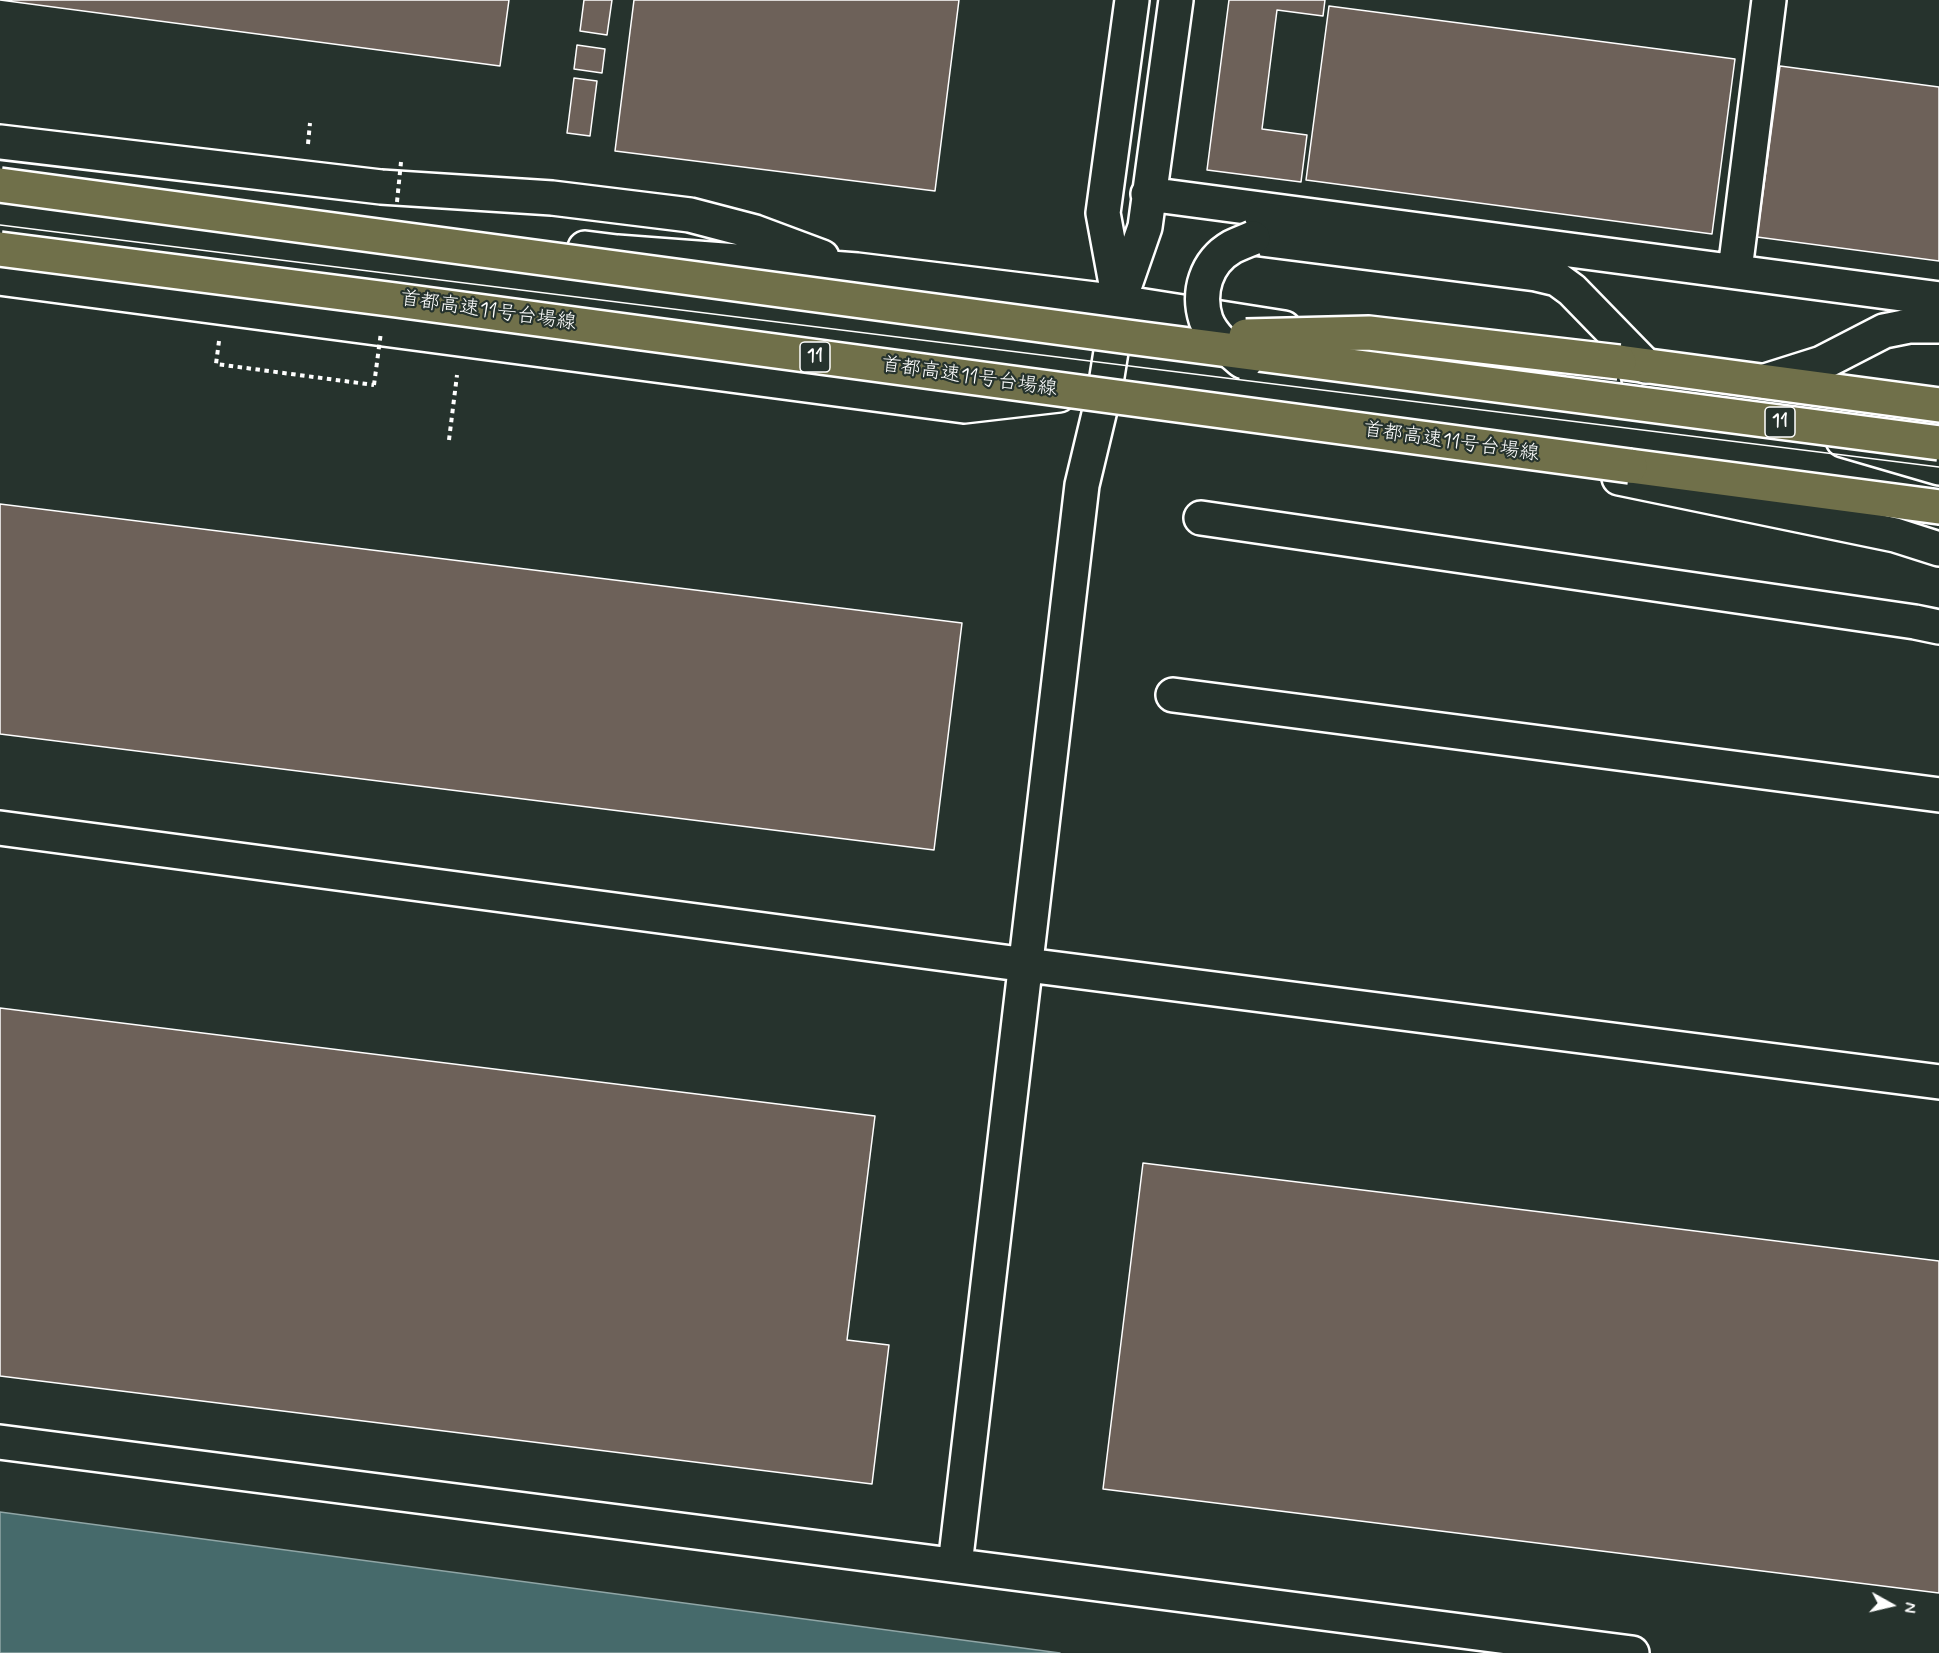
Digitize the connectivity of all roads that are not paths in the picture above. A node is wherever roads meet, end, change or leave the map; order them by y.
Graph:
1 (1132, 0) edge
2 (1176, 0) edge
3 (1769, 0) edge
4 (0, 142) edge
5 (0, 173) edge
6 (0, 185) edge
7 (1148, 194) junction
8 (0, 247) edge
9 (857, 270) junction
10 (1735, 270) junction
11 (0, 278) edge
12 (1939, 298) edge
13 (1119, 302) junction
14 (1939, 326) edge
15 (1136, 338) junction
16 (1646, 366) junction
17 (1765, 381) junction
18 (1106, 389) junction
19 (1939, 405) edge
20 (1939, 443) edge
21 (1939, 458) edge
22 (1939, 468) edge
23 (1939, 507) edge
24 (1201, 518) dead end
25 (1939, 549) edge
26 (1939, 627) edge
27 (1173, 695) dead end
28 (1939, 795) edge
29 (0, 828) edge
30 (1027, 965) junction
31 (1939, 1082) edge
32 (0, 1442) edge
33 (955, 1565) junction
34 (1632, 1653) edge

1 - 13 street
2 - 7 street
3 - 10 street
4 - 9 street
5 - 9 street
6 - 15 highway, 11, bridge
7 - 10 street
7 - 13 street
8 - 18 street, bridge
8 - 23 highway, 首都高速11号台場線 / 11, bridge
9 - 13 street
10 - 12 street
11 - 18 street
13 - 18 street
13 - 22 street
14 - 17 street
15 - 16 highway, bridge
15 - 20 highway, 11, bridge
16 - 17 highway
16 - 21 street, bridge
17 - 19 highway
18 - 25 street
18 - 30 street
24 - 26 street
27 - 28 street
29 - 30 street
30 - 31 street
30 - 33 street
32 - 33 street
33 - 34 street

